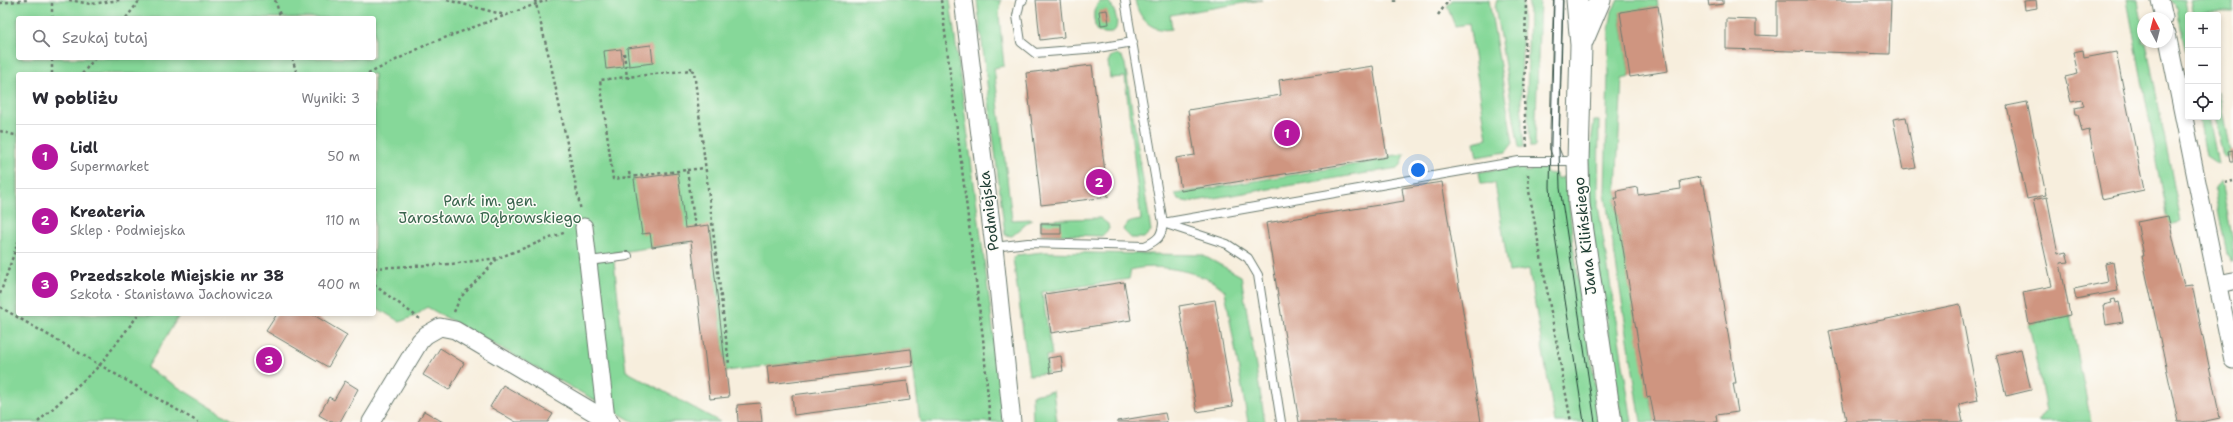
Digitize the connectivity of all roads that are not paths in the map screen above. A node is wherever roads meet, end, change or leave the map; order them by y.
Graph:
1 (963, 0) edge
2 (1023, 0) edge
3 (1125, 0) edge
4 (1558, 0) edge
5 (1577, 0) edge
6 (1600, 0) edge
7 (2160, 0) edge
8 (2163, 12) edge
9 (1134, 42) junction
10 (1581, 45) junction
11 (2170, 48) edge
12 (1568, 161) junction
13 (1163, 223) junction
14 (584, 227) road end
15 (994, 247) junction
16 (628, 256) dead end
17 (589, 261) junction
18 (2226, 283) edge
19 (2233, 360) edge
20 (608, 421) edge
21 (371, 422) edge
22 (1012, 422) edge
23 (1281, 422) edge
24 (1611, 422) edge

1 - 15 street, Podmiejska
2 - 9 lane
3 - 9 lane
4 - 12 lane
5 - 10 street, Jana Kilińskiego
6 - 10 street
7 - 8 street
9 - 13 lane
10 - 12 street, Jana Kilińskiego
11 - 18 street
12 - 13 lane
12 - 24 street, Jana Kilińskiego
13 - 15 lane
13 - 23 lane
14 - 17 street
15 - 22 street, Podmiejska
16 - 17 lane
17 - 20 street
18 - 19 street
20 - 21 street

